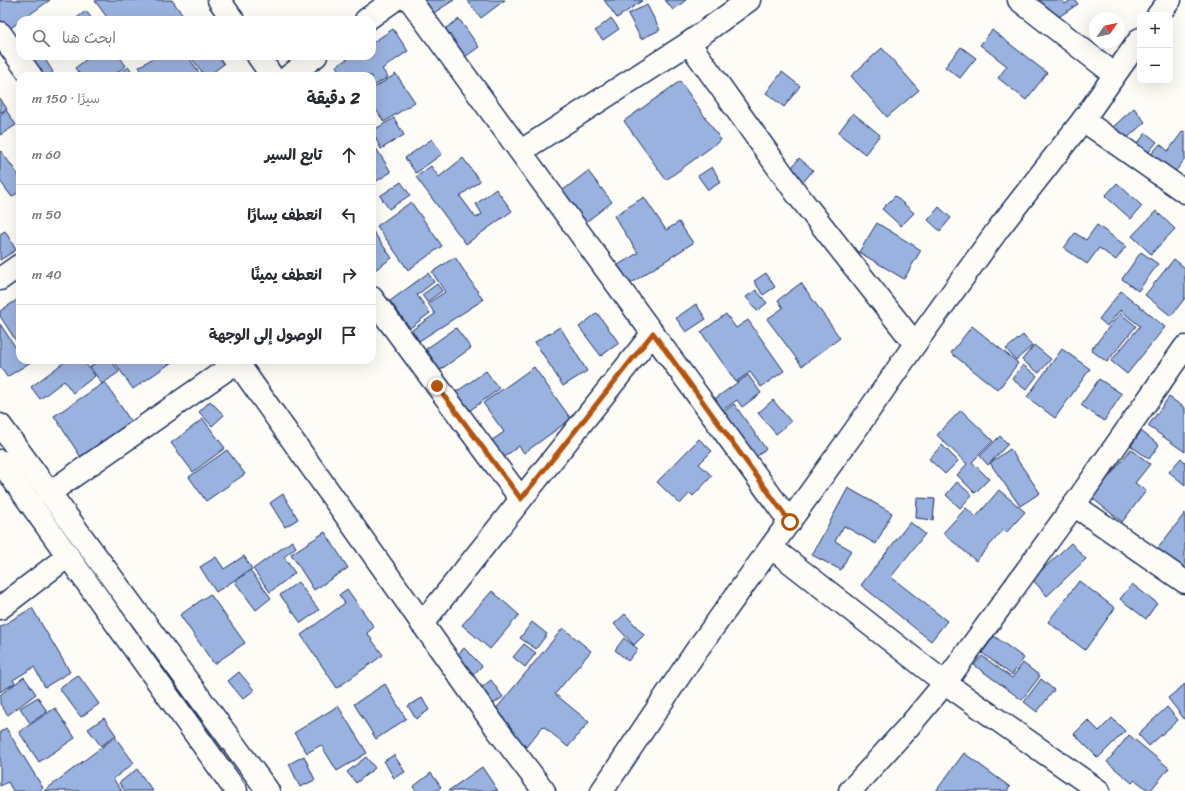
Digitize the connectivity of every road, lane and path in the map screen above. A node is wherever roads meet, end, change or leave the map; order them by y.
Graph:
1 (219, 0) edge
2 (394, 0) edge
3 (410, 0) edge
4 (750, 0) edge
5 (1018, 0) edge
6 (1170, 0) edge
7 (1160, 12) edge
8 (230, 16) edge
9 (372, 16) edge
10 (0, 33) edge
11 (1137, 43) edge
12 (689, 44) junction
13 (16, 55) edge
14 (19, 60) edge
15 (261, 60) edge
16 (310, 60) edge
17 (28, 72) edge
18 (269, 72) edge
19 (294, 72) edge
20 (1114, 74) junction
21 (1082, 120) junction
22 (521, 152) junction
23 (1185, 192) edge
24 (16, 268) edge
25 (0, 278) edge
26 (376, 303) edge
27 (653, 333) junction
28 (915, 344) junction
29 (1185, 347) edge
30 (235, 364) edge
31 (241, 364) edge
32 (0, 425) edge
33 (0, 461) edge
34 (50, 493) junction
35 (521, 499) junction
36 (1074, 505) junction
37 (790, 522) junction
38 (772, 548) junction
39 (68, 556) junction
40 (1185, 582) edge
41 (0, 608) edge
42 (422, 624) junction
43 (945, 683) junction
44 (236, 791) edge
45 (268, 791) edge
46 (544, 791) edge
47 (602, 791) edge
48 (850, 791) edge
49 (1099, 791) edge

1 - 8 street
2 - 9 street
3 - 22 street
4 - 12 street
5 - 20 street
6 - 7 street
10 - 13 street
11 - 20 street
12 - 22 street
12 - 28 street
14 - 17 street
15 - 18 street
16 - 19 street
20 - 21 street
21 - 23 street
21 - 28 street
22 - 27 street
24 - 25 street
26 - 35 street
27 - 35 street
27 - 37 street
28 - 37 street
29 - 36 street
30 - 34 street
31 - 42 street
32 - 34 street
33 - 39 street
34 - 45 street
35 - 42 street
36 - 40 street
36 - 43 street
37 - 38 street
38 - 43 street
38 - 47 street
39 - 41 street
39 - 44 street
42 - 46 street
43 - 48 street
43 - 49 street

